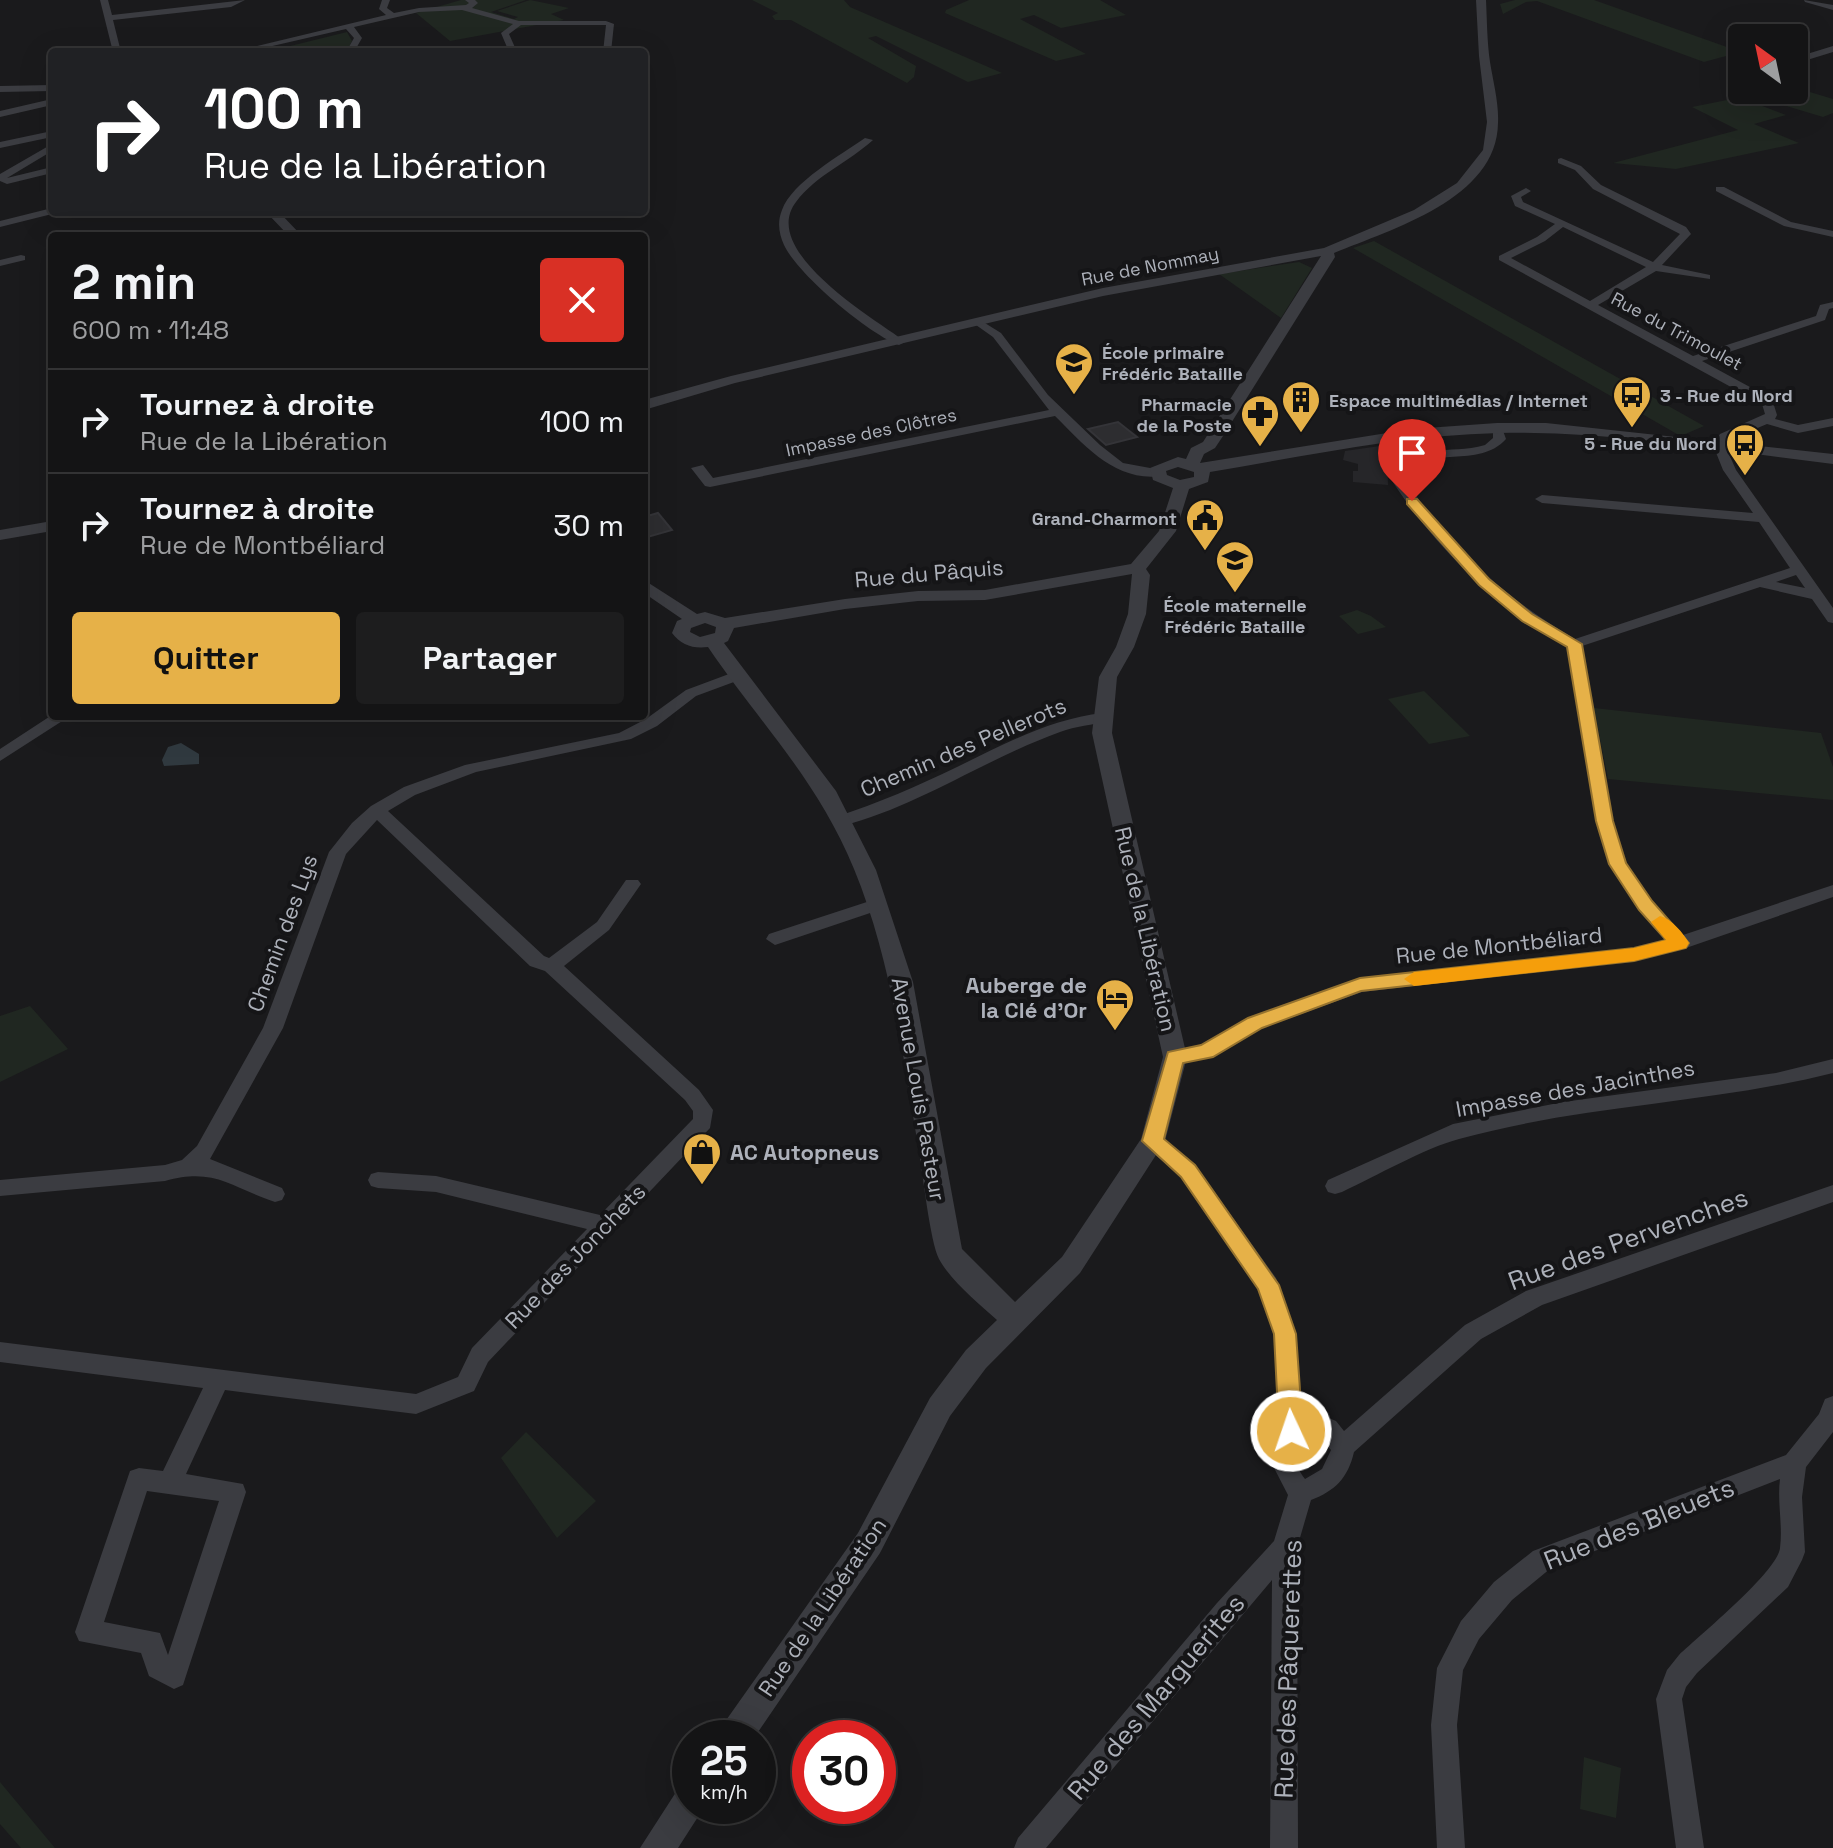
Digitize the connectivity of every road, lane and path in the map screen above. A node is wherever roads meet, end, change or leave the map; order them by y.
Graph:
1 (104, 0) edge
2 (241, 0) edge
3 (386, 0) edge
4 (1481, 0) edge
5 (1808, 0) edge
6 (449, 3) edge
7 (466, 4) edge
8 (1833, 8) edge
9 (392, 16) junction
10 (109, 18) junction
11 (519, 23) junction
12 (347, 26) junction
13 (116, 48) edge
14 (249, 48) edge
15 (352, 48) edge
16 (511, 48) edge
17 (607, 48) edge
18 (1833, 49) edge
19 (1808, 57) edge
20 (0, 89) edge
21 (48, 89) edge
22 (48, 102) edge
23 (0, 114) edge
24 (48, 135) edge
25 (868, 140) dead end
26 (0, 145) edge
27 (48, 150) edge
28 (1561, 161) dead end
29 (48, 171) edge
30 (0, 180) edge
31 (1720, 189) dead end
32 (1526, 191) dead end
33 (48, 212) edge
34 (276, 216) edge
35 (1562, 223) junction
36 (0, 224) edge
37 (292, 232) edge
38 (1833, 234) edge
39 (1327, 251) junction
40 (21, 258) dead end
41 (0, 263) edge
42 (1654, 267) junction
43 (1706, 277) dead end
44 (1590, 305) junction
45 (1833, 305) edge
46 (980, 323) junction
47 (899, 342) junction
48 (1693, 360) junction
49 (648, 404) edge
50 (1057, 412) junction
51 (1766, 420) junction
52 (1833, 422) edge
53 (1497, 428) junction
54 (1719, 445) junction
55 (1833, 459) edge
56 (1197, 467) junction
57 (698, 468) dead end
58 (1156, 473) junction
59 (1182, 485) junction
60 (1542, 499) dead end
61 (1764, 518) junction
62 (48, 527) edge
63 (0, 535) edge
64 (1137, 568) junction
65 (1797, 570) junction
66 (1760, 582) junction
67 (648, 588) edge
68 (1815, 595) junction
69 (1833, 619) edge
70 (718, 632) junction
71 (1574, 644) junction
72 (737, 676) junction
73 (1103, 718) junction
74 (56, 720) edge
75 (0, 756) edge
76 (377, 810) junction
77 (842, 821) junction
78 (632, 884) dead end
79 (1833, 891) edge
80 (876, 905) junction
81 (775, 939) dead end
82 (1680, 943) junction
83 (552, 966) junction
84 (1175, 1057) junction
85 (1833, 1066) edge
86 (1153, 1141) junction
87 (189, 1166) junction
88 (378, 1180) dead end
89 (1335, 1186) dead end
90 (0, 1188) edge
91 (1833, 1193) edge
92 (275, 1194) dead end
93 (604, 1225) junction
94 (1017, 1320) junction
95 (0, 1352) edge
96 (219, 1378) junction
97 (1833, 1406) edge
98 (1291, 1431) junction
99 (1343, 1447) junction
100 (1794, 1463) junction
101 (169, 1484) junction
102 (1301, 1492) junction
103 (1285, 1548) junction
104 (746, 1720) edge
105 (674, 1824) edge
106 (657, 1848) edge
107 (1028, 1848) edge
108 (1284, 1848) edge
109 (1451, 1848) edge
110 (1690, 1848) edge

1 - 10 street
2 - 10 street
3 - 9 street
4 - 39 street, Rue de Nommay
5 - 8 street
6 - 7 street
6 - 9 street
7 - 11 street
9 - 12 street
10 - 13 street
11 - 16 street
11 - 17 street
12 - 14 street
12 - 15 street
18 - 19 street
20 - 21 street
22 - 23 street
24 - 26 street
25 - 47 street
27 - 30 street
28 - 42 street
29 - 30 street
31 - 38 street
32 - 35 street
33 - 36 street
34 - 37 street
35 - 42 street
35 - 44 street, Rue du Trimoulet
39 - 46 street, Rue de Nommay
39 - 56 street
40 - 41 street
42 - 43 street
42 - 44 street
44 - 48 street, Rue du Trimoulet
45 - 48 street
46 - 47 street, Rue de Nommay
46 - 50 street
47 - 49 street, Rue de Nommay
48 - 51 street, Rue du Trimoulet
50 - 57 street, Impasse des Clôtres
50 - 58 street
51 - 52 street
51 - 54 street
53 - 54 street
53 - 56 street
53 - 71 street
54 - 55 street
54 - 61 street
56 - 58 street
56 - 59 street
58 - 59 street
59 - 64 street
60 - 61 street
61 - 65 street
62 - 63 street
64 - 70 street, Rue du Pâquis
64 - 73 street, Rue de la Libération
65 - 66 street
65 - 68 street
66 - 68 street
66 - 71 street
67 - 70 street
68 - 69 street
70 - 72 street, Avenue Louis Pasteur
71 - 82 street
72 - 76 street, Chemin des Lys
72 - 77 street, Avenue Louis Pasteur
73 - 77 street, Chemin des Pellerots
73 - 84 street, Rue de la Libération
74 - 75 street
76 - 83 street, Rue des Jonchets
76 - 87 street, Chemin des Lys
77 - 80 street, Avenue Louis Pasteur
78 - 83 street
79 - 82 street, Rue de Montbéliard
80 - 81 street
80 - 94 street, Avenue Louis Pasteur
82 - 84 street, Rue de Montbéliard
83 - 93 street, Rue des Jonchets
84 - 86 street, Rue de la Libération
85 - 89 street, Impasse des Jacinthes
86 - 94 street, Rue de la Libération
86 - 98 street
87 - 90 street
87 - 92 street
88 - 93 street
91 - 99 street, Rue des Pervenches
93 - 96 street, Rue des Jonchets
94 - 104 street, Rue de la Libération
95 - 96 street, Rue des Jonchets
96 - 101 street
97 - 100 street
98 - 99 street
98 - 102 street
99 - 102 street
100 - 109 street, Rue des Bleuets
100 - 110 street
101 - 101 street
102 - 103 street, Rue des Pâquerettes
103 - 107 street, Rue des Marguerites
103 - 108 street, Rue des Pâquerettes
105 - 106 street

